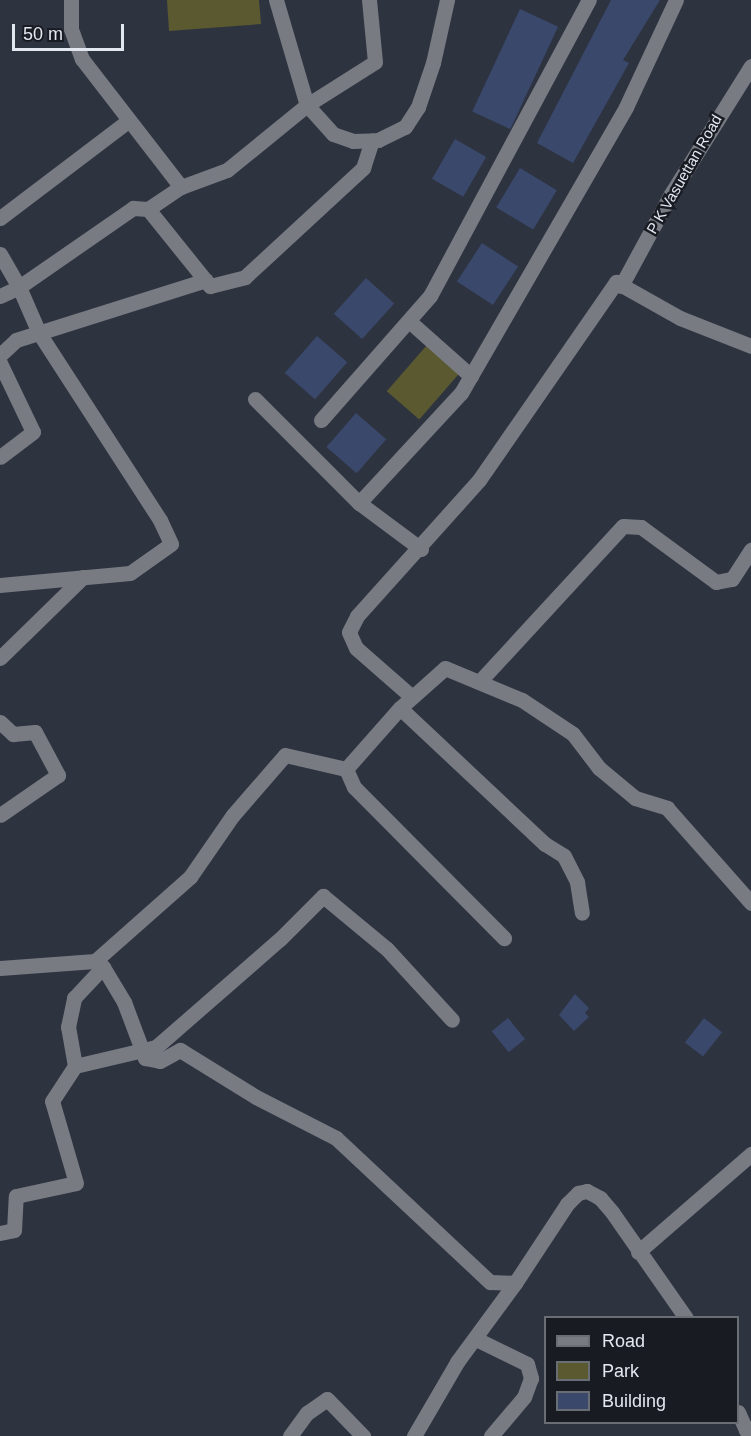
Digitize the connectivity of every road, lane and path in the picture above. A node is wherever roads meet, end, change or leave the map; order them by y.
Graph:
1 (71, 0) edge
2 (276, 0) edge
3 (369, 0) edge
4 (447, 0) edge
5 (589, 0) edge
6 (676, 0) edge
7 (751, 66) edge
8 (307, 105) junction
9 (128, 121) junction
10 (372, 140) junction
11 (181, 187) junction
12 (148, 209) junction
13 (0, 218) edge
14 (0, 254) edge
15 (206, 280) junction
16 (621, 286) junction
17 (19, 287) junction
18 (0, 296) edge
19 (409, 321) junction
20 (39, 333) junction
21 (751, 346) edge
22 (0, 355) edge
23 (0, 363) edge
24 (471, 376) junction
25 (255, 399) dead end
26 (321, 420) dead end
27 (0, 458) edge
28 (359, 503) junction
29 (421, 549) junction
30 (751, 550) edge
31 (83, 577) junction
32 (0, 585) edge
33 (0, 658) edge
34 (479, 682) junction
35 (412, 697) junction
36 (400, 708) junction
37 (0, 722) edge
38 (346, 769) junction
39 (0, 815) edge
40 (751, 903) edge
41 (582, 913) dead end
42 (504, 938) dead end
43 (99, 964) junction
44 (0, 968) edge
45 (452, 1020) dead end
46 (140, 1051) junction
47 (75, 1066) junction
48 (751, 1154) edge
49 (0, 1233) edge
50 (638, 1252) junction
51 (515, 1283) junction
52 (685, 1316) edge
53 (476, 1339) junction
54 (739, 1414) edge
55 (749, 1432) edge
56 (290, 1436) edge
57 (363, 1436) edge
58 (414, 1436) edge
59 (491, 1436) edge

1 - 9 street
2 - 8 street
3 - 8 street
4 - 10 street
5 - 19 street
6 - 24 street
7 - 16 street, P K Vasuettan Road
8 - 10 street
8 - 11 street
9 - 11 street
9 - 13 street
10 - 15 street
11 - 12 street
12 - 15 street
12 - 17 street
14 - 17 street
15 - 20 street
16 - 21 street
16 - 29 street
17 - 18 street
17 - 20 street
19 - 24 street
19 - 26 street
20 - 22 street
20 - 31 street
23 - 27 street
24 - 28 street
25 - 28 street
28 - 29 street
29 - 35 street
30 - 34 street
31 - 32 street
31 - 33 street
34 - 35 street
34 - 40 street
35 - 36 street
36 - 38 street
36 - 41 street
37 - 39 street
38 - 42 street
38 - 43 street
43 - 44 street
43 - 46 street
43 - 47 street
45 - 46 street
46 - 47 street
46 - 51 street
47 - 49 street
48 - 50 street
50 - 51 street
50 - 52 street
51 - 53 street
53 - 58 street
53 - 59 street
54 - 55 street
56 - 57 street

